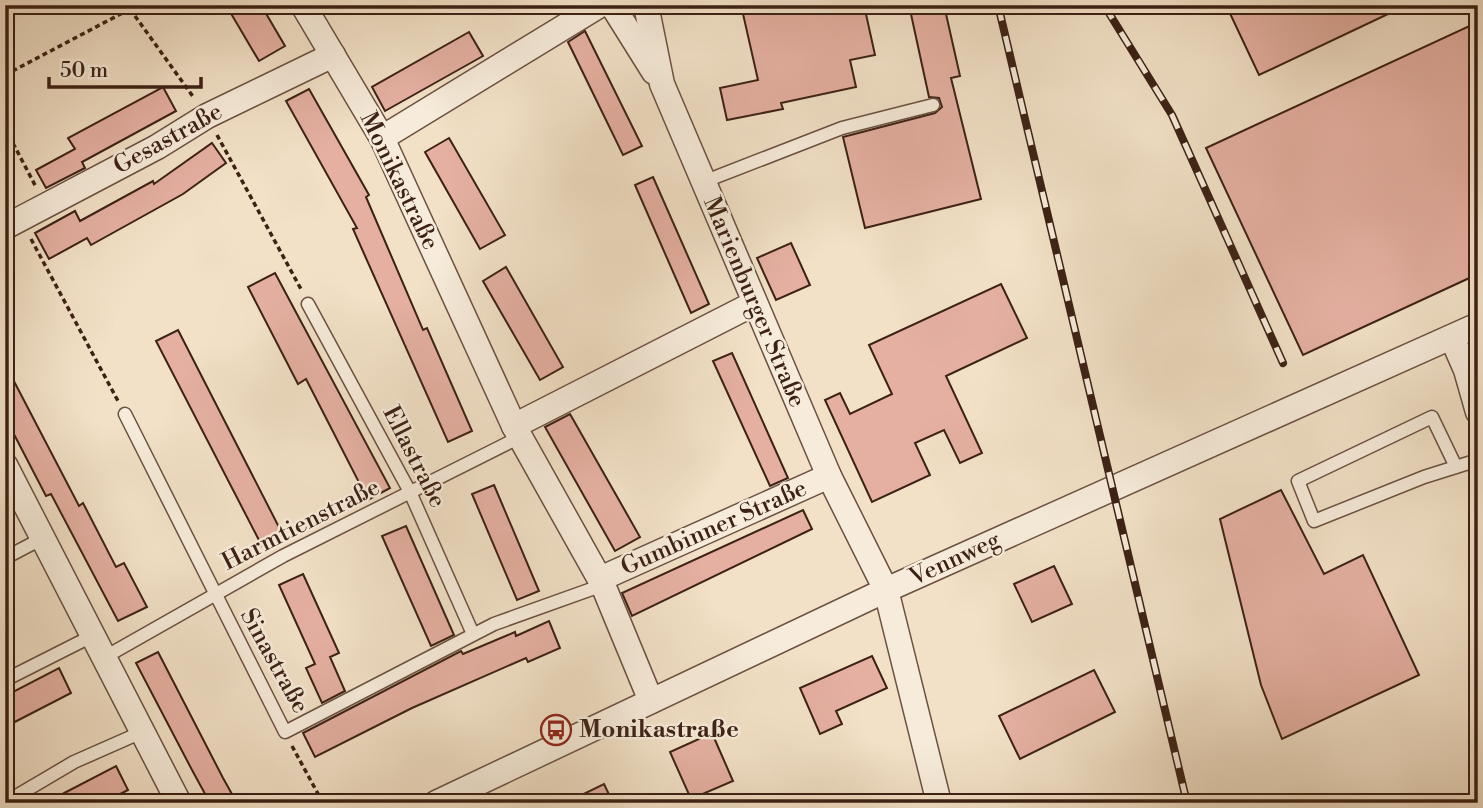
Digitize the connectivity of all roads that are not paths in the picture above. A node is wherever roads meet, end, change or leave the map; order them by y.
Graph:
1 (303, 5) edge
2 (600, 5) edge
3 (612, 5) edge
4 (646, 5) edge
5 (333, 55) junction
6 (662, 84) junction
7 (933, 105) dead end
8 (382, 138) junction
9 (703, 182) junction
10 (12, 223) edge
11 (309, 304) road end
12 (753, 304) junction
13 (1478, 325) edge
14 (1452, 338) junction
15 (1478, 412) edge
16 (125, 414) road end
17 (517, 431) junction
18 (1478, 460) edge
19 (5, 466) edge
20 (1456, 467) junction
21 (829, 476) junction
22 (410, 492) junction
23 (41, 539) junction
24 (5, 558) edge
25 (601, 582) junction
26 (886, 590) junction
27 (214, 594) junction
28 (473, 634) junction
29 (100, 646) junction
30 (5, 680) edge
31 (651, 701) junction
32 (142, 732) junction
33 (13, 798) dead end
34 (179, 803) edge
35 (436, 803) edge
36 (939, 803) edge

1 - 5 street, Monikastraße
2 - 8 street
3 - 6 street
4 - 6 street, Marienburger Straße
5 - 8 street, Monikastraße
5 - 10 street, Gesastraße
6 - 9 street, Marienburger Straße
7 - 9 lane
8 - 17 street, Monikastraße
9 - 12 street, Marienburger Straße
11 - 22 lane, Ellastraße
12 - 17 street
12 - 21 street, Marienburger Straße
13 - 14 street, Vennweg
14 - 15 street
14 - 26 street, Vennweg
16 - 27 lane, Sinastraße
17 - 22 lane, Harmtienstraße
17 - 25 street, Monikastraße
18 - 20 lane
19 - 23 street
20 - 20 lane
21 - 25 street, Gumbinner Straße
21 - 26 street, Marienburger Straße
22 - 27 lane, Harmtienstraße
22 - 28 lane, Ellastraße
23 - 24 lane
23 - 29 street
25 - 28 lane, Sinastraße
25 - 31 street, Monikastraße
26 - 31 street, Vennweg
26 - 36 street, Marienburger Straße
27 - 28 lane, Sinastraße
27 - 29 lane, Harmtienstraße
29 - 30 lane, Harmtienstraße
29 - 32 street
31 - 35 street, Vennweg
32 - 33 lane
32 - 34 street

